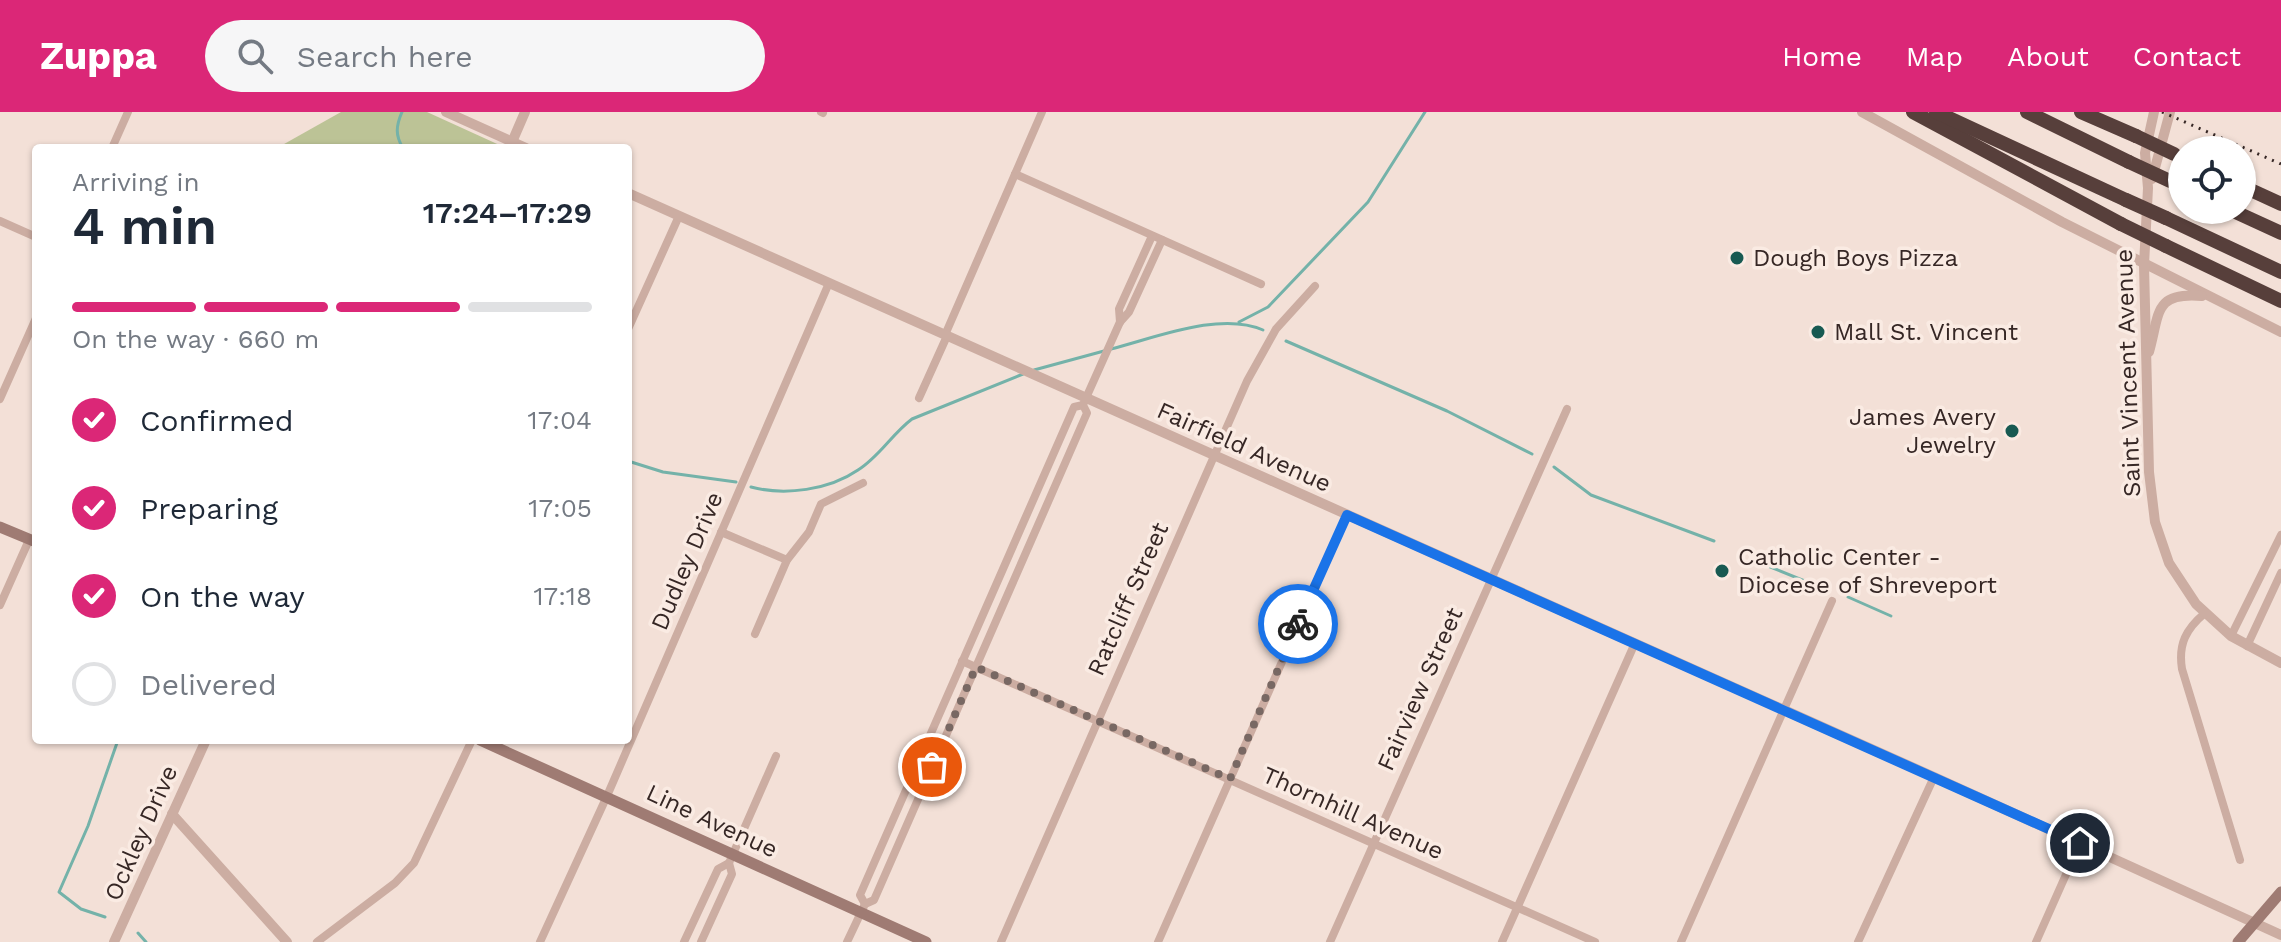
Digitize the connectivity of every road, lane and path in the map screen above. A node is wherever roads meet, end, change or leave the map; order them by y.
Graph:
1 (128, 112) edge
2 (446, 112) edge
3 (525, 112) edge
4 (1042, 112) edge
5 (1862, 112) edge
6 (1913, 112) edge
7 (1936, 112) edge
8 (2027, 112) edge
9 (2081, 112) edge
10 (2154, 112) edge
11 (2170, 112) edge
12 (512, 142) junction
13 (114, 144) edge
14 (517, 144) edge
15 (2168, 151) edge
16 (1015, 174) junction
17 (2168, 180) edge
18 (2148, 188) junction
19 (2256, 192) edge
20 (632, 195) edge
21 (2281, 204) edge
22 (679, 216) junction
23 (0, 221) edge
24 (2256, 222) edge
25 (2281, 233) edge
26 (32, 235) edge
27 (1152, 236) junction
28 (1162, 240) junction
29 (2144, 265) junction
30 (2281, 272) edge
31 (829, 283) junction
32 (1261, 284) dead end
33 (1315, 286) dead end
34 (2208, 296) junction
35 (2281, 301) edge
36 (632, 320) edge
37 (1120, 322) junction
38 (32, 327) edge
39 (2281, 332) edge
40 (946, 335) junction
41 (2146, 362) junction
42 (919, 398) dead end
43 (0, 399) edge
44 (1085, 402) junction
45 (1567, 409) dead end
46 (1213, 455) junction
47 (863, 483) dead end
48 (1347, 515) junction
49 (1022, 524) junction
50 (0, 527) edge
51 (1035, 530) junction
52 (721, 532) junction
53 (2281, 535) edge
54 (32, 541) edge
55 (32, 543) edge
56 (787, 560) junction
57 (2281, 573) edge
58 (1491, 579) junction
59 (1832, 601) dead end
60 (0, 605) edge
61 (2205, 613) junction
62 (755, 634) dead end
63 (2231, 636) junction
64 (1635, 643) junction
65 (2247, 646) junction
66 (962, 661) junction
67 (2281, 663) edge
68 (976, 667) junction
69 (1784, 710) junction
70 (1097, 720) junction
71 (632, 738) edge
72 (204, 744) edge
73 (470, 744) edge
74 (489, 744) edge
75 (629, 744) edge
76 (776, 756) dead end
77 (1934, 777) junction
78 (1230, 779) junction
79 (908, 785) junction
80 (921, 792) junction
81 (607, 796) junction
82 (172, 814) junction
83 (2080, 843) junction
84 (1373, 844) junction
85 (731, 858) junction
86 (2240, 860) dead end
87 (2281, 892) edge
88 (1518, 908) junction
89 (862, 909) junction
90 (2255, 923) junction
91 (2281, 935) edge
92 (114, 942) edge
93 (287, 942) edge
94 (317, 942) edge
95 (540, 942) edge
96 (684, 942) edge
97 (701, 942) edge
98 (847, 942) edge
99 (926, 942) edge
100 (1001, 942) edge
101 (1158, 942) edge
102 (1330, 942) edge
103 (1502, 942) edge
104 (1595, 942) edge
105 (1681, 942) edge
106 (1858, 942) edge
107 (2036, 942) edge
108 (2238, 942) edge

1 - 13 street
2 - 12 street
3 - 12 street
4 - 16 street
5 - 29 street
6 - 35 highway, bridge
7 - 30 highway, bridge
8 - 17 highway, bridge
9 - 15 highway, bridge
10 - 18 street, Saint Vincent Avenue
11 - 18 street, Saint Vincent Avenue
12 - 14 street
16 - 27 street
16 - 40 street
18 - 29 street, Saint Vincent Avenue
19 - 21 highway
20 - 22 street, Fairfield Avenue
22 - 31 street, Fairfield Avenue
22 - 36 street
23 - 26 street
24 - 25 highway
27 - 28 street
27 - 37 street
28 - 32 street
28 - 37 street
29 - 34 street
29 - 41 street, Saint Vincent Avenue
31 - 40 street, Fairfield Avenue
31 - 52 street, Dudley Drive
33 - 46 street, Ratcliff Street
34 - 39 street
34 - 41 street
37 - 44 street
38 - 43 street
40 - 42 street
40 - 44 street, Fairfield Avenue
41 - 61 street, Saint Vincent Avenue
44 - 46 street, Fairfield Avenue
44 - 49 street
44 - 51 street
45 - 58 street, Fairview Street
46 - 48 street, Fairfield Avenue
46 - 70 street, Ratcliff Street
47 - 56 street
48 - 58 street, Fairfield Avenue
48 - 78 street
49 - 51 street
49 - 66 street
50 - 54 main road
51 - 68 street
52 - 56 street
52 - 71 street, Dudley Drive
53 - 63 street
55 - 60 street
56 - 62 street
57 - 65 street
58 - 64 street, Fairfield Avenue
58 - 84 street, Fairview Street
59 - 69 street
61 - 63 street, Saint Vincent Avenue
61 - 86 street
63 - 65 street, Saint Vincent Avenue
64 - 69 street, Fairfield Avenue
64 - 88 street
65 - 67 street, Saint Vincent Avenue
66 - 68 street, Thornhill Avenue
66 - 79 street
68 - 70 street, Thornhill Avenue
68 - 80 street
69 - 77 street, Fairfield Avenue
69 - 105 street
70 - 78 street, Thornhill Avenue
70 - 100 street, Ratcliff Street
72 - 82 street, Ockley Drive
73 - 94 street
74 - 81 main road, Line Avenue
75 - 81 street, Dudley Drive
76 - 85 street
77 - 83 street, Fairfield Avenue
77 - 106 street
78 - 84 street, Thornhill Avenue
78 - 101 street
79 - 80 street
79 - 89 street
80 - 89 street
81 - 85 main road, Line Avenue
81 - 95 street, Dudley Drive
82 - 92 street, Ockley Drive
82 - 93 street
83 - 90 street, Fairfield Avenue
83 - 107 street
84 - 88 street, Thornhill Avenue
84 - 102 street, Fairview Street
85 - 89 main road, Line Avenue
85 - 96 street
85 - 97 street
87 - 90 main road
88 - 103 street
88 - 104 street, Thornhill Avenue
89 - 98 street
89 - 99 main road, Line Avenue
90 - 91 street, Fairfield Avenue
90 - 108 main road

